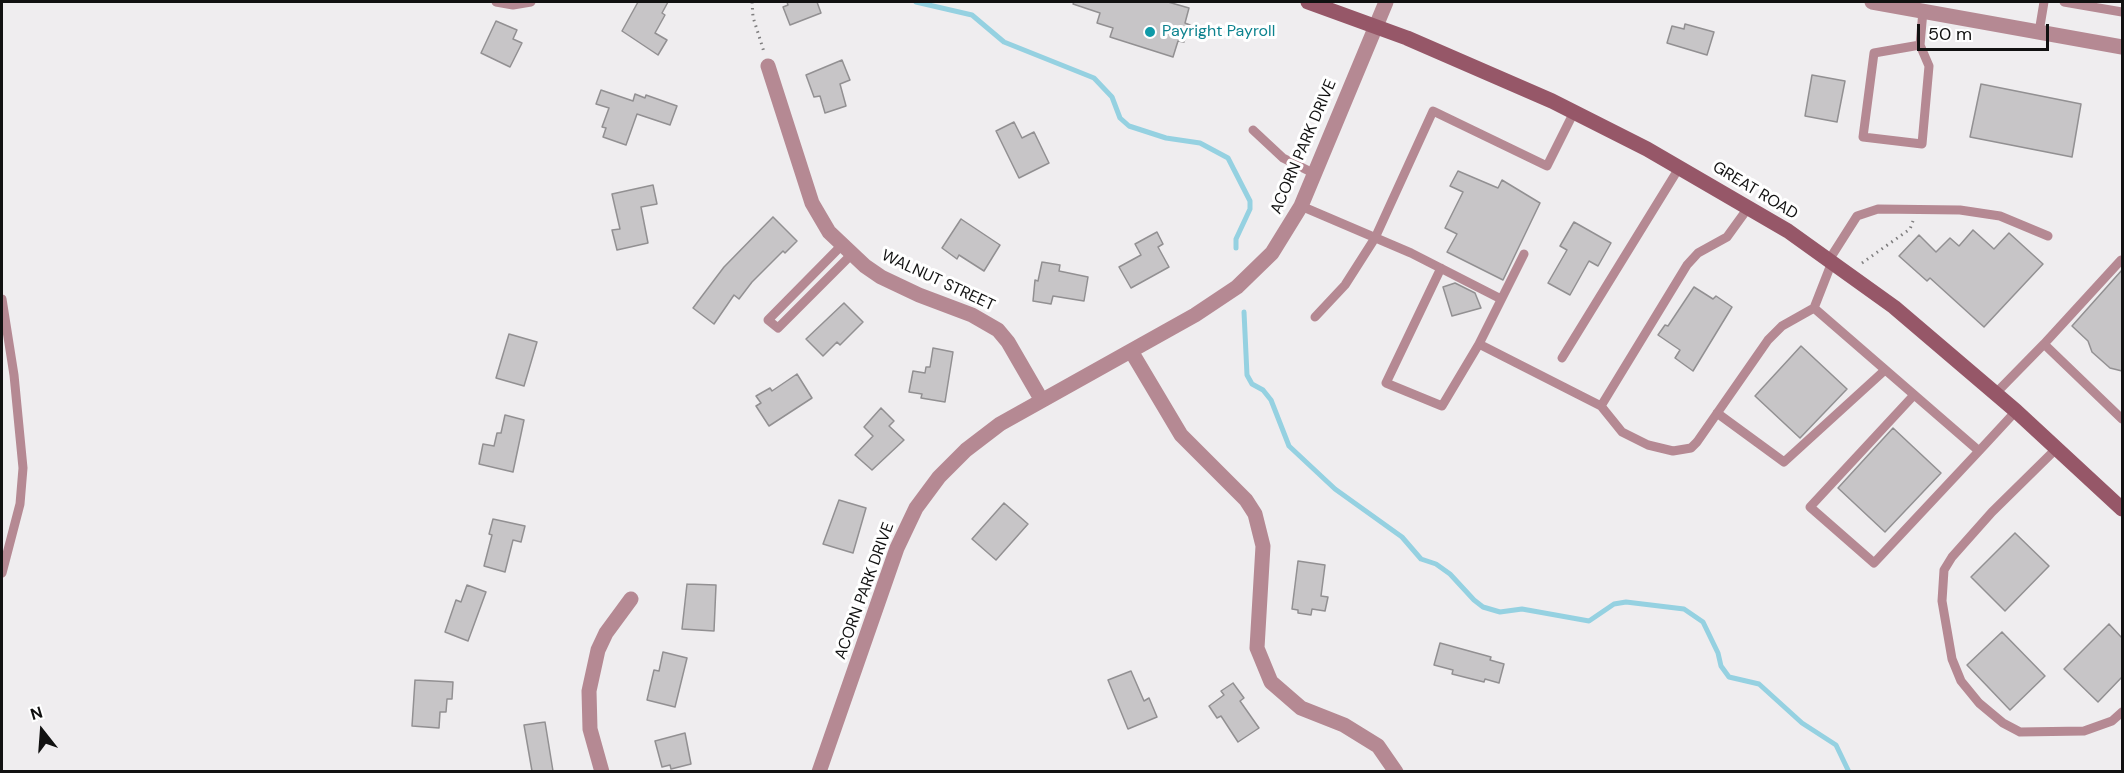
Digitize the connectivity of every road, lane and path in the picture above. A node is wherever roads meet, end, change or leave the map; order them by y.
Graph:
1 (496, 2) edge
2 (531, 2) edge
3 (752, 2) edge
4 (1308, 2) edge
5 (1386, 2) edge
6 (1872, 2) edge
7 (2044, 2) edge
8 (2064, 2) edge
9 (1923, 11) junction
10 (2122, 12) edge
11 (1375, 25) junction
12 (2039, 32) junction
13 (1920, 45) junction
14 (2122, 46) edge
15 (768, 66) joint
16 (1574, 112) junction
17 (1253, 130) dead end
18 (1679, 168) junction
19 (1315, 174) junction
20 (1301, 206) junction
21 (1748, 208) junction
22 (1917, 210) junction
23 (2048, 236) dead end
24 (1375, 238) junction
25 (847, 250) junction
26 (1524, 254) dead end
27 (1831, 261) junction
28 (2122, 262) edge
29 (1862, 263) dead end
30 (1441, 268) junction
31 (2, 298) edge
32 (1501, 299) junction
33 (1814, 308) junction
34 (1316, 317) dead end
35 (1479, 344) junction
36 (2044, 344) junction
37 (1131, 351) junction
38 (1562, 358) dead end
39 (1885, 370) junction
40 (1995, 393) junction
41 (1914, 395) junction
42 (1041, 399) junction
43 (1602, 406) junction
44 (2016, 411) junction
45 (1717, 413) junction
46 (2122, 419) edge
47 (2056, 449) junction
48 (1979, 451) junction
49 (2121, 503) edge
50 (2, 573) edge
51 (631, 599) dead end
52 (2122, 712) edge
53 (602, 771) edge
54 (819, 771) edge
55 (1396, 771) edge

1 - 2 lane
3 - 15 path
4 - 11 main road, GREAT ROAD
5 - 11 street, ACORN PARK DRIVE
6 - 9 street
7 - 12 lane
8 - 10 lane
9 - 12 street
9 - 13 lane
11 - 16 main road, GREAT ROAD
11 - 19 street, ACORN PARK DRIVE
12 - 14 street
13 - 13 lane
15 - 25 street, WALNUT STREET
16 - 18 main road, GREAT ROAD
16 - 24 lane
17 - 19 lane
18 - 21 main road, GREAT ROAD
18 - 38 lane
19 - 20 street, ACORN PARK DRIVE
20 - 24 lane
20 - 37 street, ACORN PARK DRIVE
21 - 27 main road, GREAT ROAD
21 - 43 lane
22 - 23 lane
22 - 27 lane
22 - 29 path
24 - 30 lane
24 - 34 lane
25 - 25 lane
25 - 42 street, WALNUT STREET
26 - 32 lane
27 - 33 lane
27 - 40 main road, GREAT ROAD
28 - 36 lane
30 - 32 lane
30 - 35 lane
31 - 50 lane
32 - 35 lane
33 - 39 lane
33 - 45 lane
35 - 43 lane
36 - 40 lane
36 - 46 lane
37 - 42 street, ACORN PARK DRIVE
37 - 55 street
39 - 41 lane
39 - 45 lane
40 - 44 main road, GREAT ROAD
41 - 48 lane
41 - 48 lane
42 - 54 street, ACORN PARK DRIVE
43 - 45 lane
44 - 47 main road, GREAT ROAD
44 - 48 lane
47 - 49 main road, GREAT ROAD
47 - 52 lane
51 - 53 street

